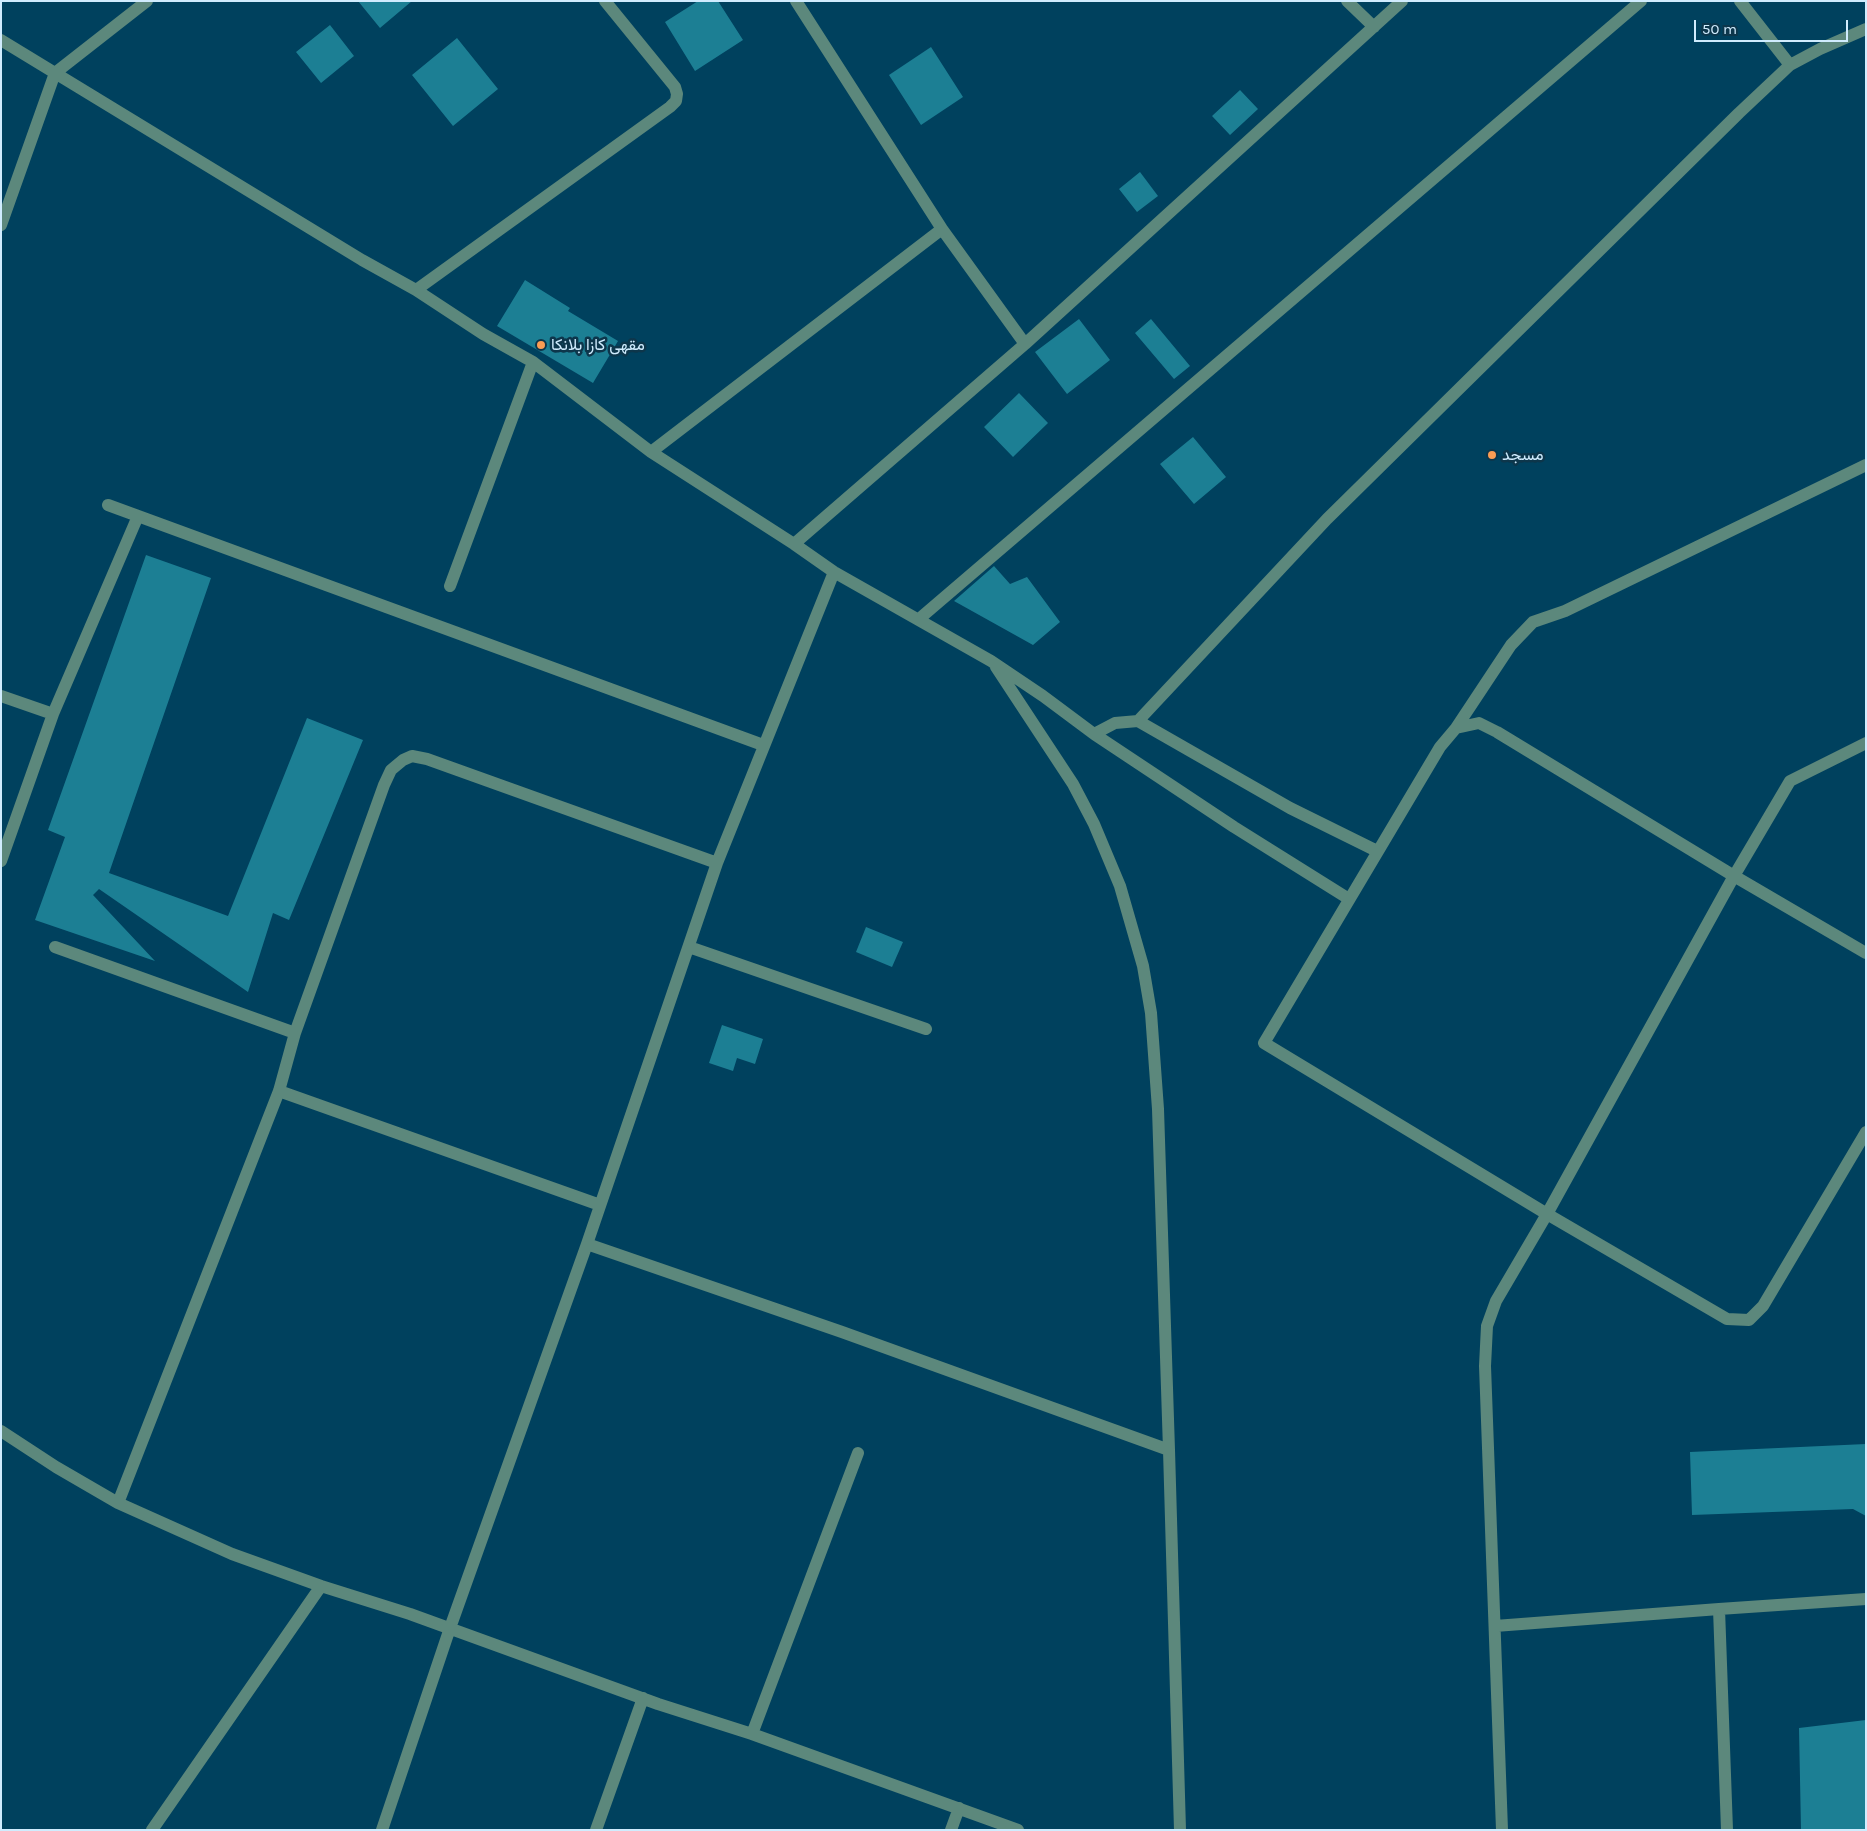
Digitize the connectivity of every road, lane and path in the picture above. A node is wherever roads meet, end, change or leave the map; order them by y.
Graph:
1 (147, 1) edge
2 (605, 1) edge
3 (796, 1) edge
4 (1347, 1) edge
5 (1402, 1) edge
6 (1641, 1) edge
7 (1740, 1) edge
8 (1374, 27) junction
9 (1866, 29) edge
10 (1, 40) edge
11 (1790, 65) junction
12 (56, 73) junction
13 (1, 225) edge
14 (942, 229) junction
15 (416, 290) junction
16 (1025, 344) junction
17 (533, 362) junction
18 (652, 452) junction
19 (1866, 464) edge
20 (108, 505) dead end
21 (138, 516) junction
22 (794, 544) junction
23 (834, 572) junction
24 (450, 586) dead end
25 (919, 619) junction
26 (991, 661) junction
27 (1, 696) edge
28 (53, 714) junction
29 (1138, 721) junction
30 (1456, 728) junction
31 (1094, 734) junction
32 (1866, 743) edge
33 (763, 745) junction
34 (1377, 851) junction
35 (1, 861) edge
36 (717, 863) junction
37 (1734, 876) junction
38 (1349, 899) junction
39 (55, 947) dead end
40 (689, 947) junction
41 (1866, 953) edge
42 (926, 1029) dead end
43 (295, 1033) junction
44 (279, 1092) junction
45 (1866, 1132) edge
46 (600, 1205) junction
47 (1547, 1214) junction
48 (587, 1244) junction
49 (1, 1430) edge
50 (1169, 1450) junction
51 (858, 1453) dead end
52 (118, 1503) junction
53 (321, 1586) junction
54 (1866, 1598) edge
55 (1719, 1609) junction
56 (1495, 1626) junction
57 (450, 1628) junction
58 (643, 1698) junction
59 (752, 1734) junction
60 (959, 1808) junction
61 (152, 1830) edge
62 (382, 1830) edge
63 (596, 1830) edge
64 (951, 1830) edge
65 (1018, 1830) edge
66 (1180, 1830) edge
67 (1502, 1830) edge
68 (1727, 1830) edge

1 - 12 street
2 - 15 street
3 - 14 street
4 - 8 street
5 - 8 street
6 - 25 street
7 - 11 street
8 - 16 street
9 - 11 street
10 - 12 street
11 - 29 street
12 - 13 street
12 - 15 street
14 - 16 street
14 - 18 street
15 - 17 street
16 - 22 street
17 - 18 street
17 - 24 street
18 - 22 street
19 - 30 street
20 - 21 street
21 - 28 street
21 - 33 street
22 - 23 street
23 - 25 street
23 - 33 street
25 - 26 street
26 - 31 street
26 - 50 street
27 - 28 street
28 - 35 street
29 - 31 street
29 - 34 street
30 - 34 street
30 - 37 street
31 - 38 street
32 - 37 street
33 - 36 street
34 - 38 street
36 - 40 street
36 - 43 street
37 - 41 street
37 - 47 street
38 - 47 street
39 - 43 street
40 - 42 street
40 - 46 street
43 - 44 street
44 - 46 street
44 - 52 street
45 - 47 street
46 - 48 street
47 - 56 street
48 - 50 street
48 - 57 street
49 - 52 street
50 - 66 street
51 - 59 street
52 - 53 street
53 - 57 street
53 - 61 street
54 - 55 street
55 - 56 street
55 - 68 street
56 - 67 street
57 - 58 street
57 - 62 street
58 - 59 street
58 - 63 street
59 - 60 street
60 - 64 street
60 - 65 street

